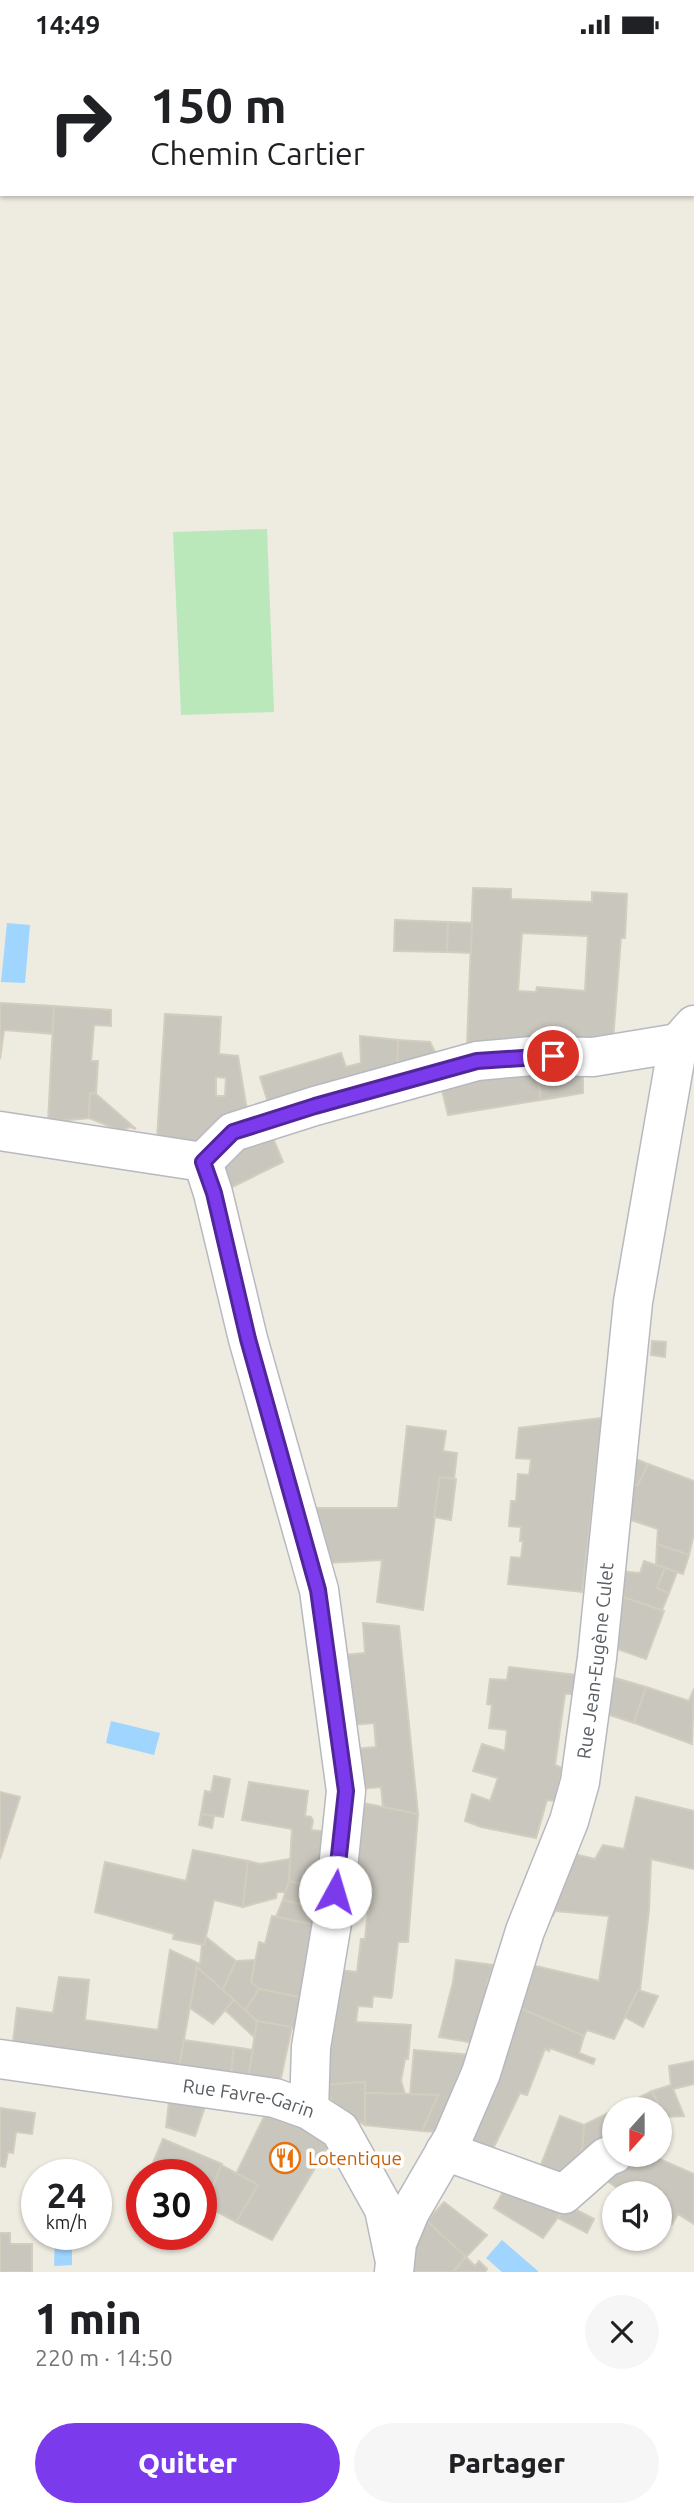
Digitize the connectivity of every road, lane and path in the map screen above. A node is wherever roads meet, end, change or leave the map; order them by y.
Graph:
1 (686, 1034) edge
2 (0, 1131) edge
3 (203, 1162) junction
4 (0, 2059) edge
5 (309, 2110) junction
6 (445, 2151) junction
7 (602, 2161) edge
8 (396, 2270) edge

1 - 3 street
1 - 6 street, Rue Jean-Eugène Culet
2 - 3 street
3 - 5 street
4 - 5 street, Rue Favre-Garin
5 - 8 street, Rue Favre-Garin
6 - 7 street
6 - 8 street, Rue Jean-Eugène Culet

